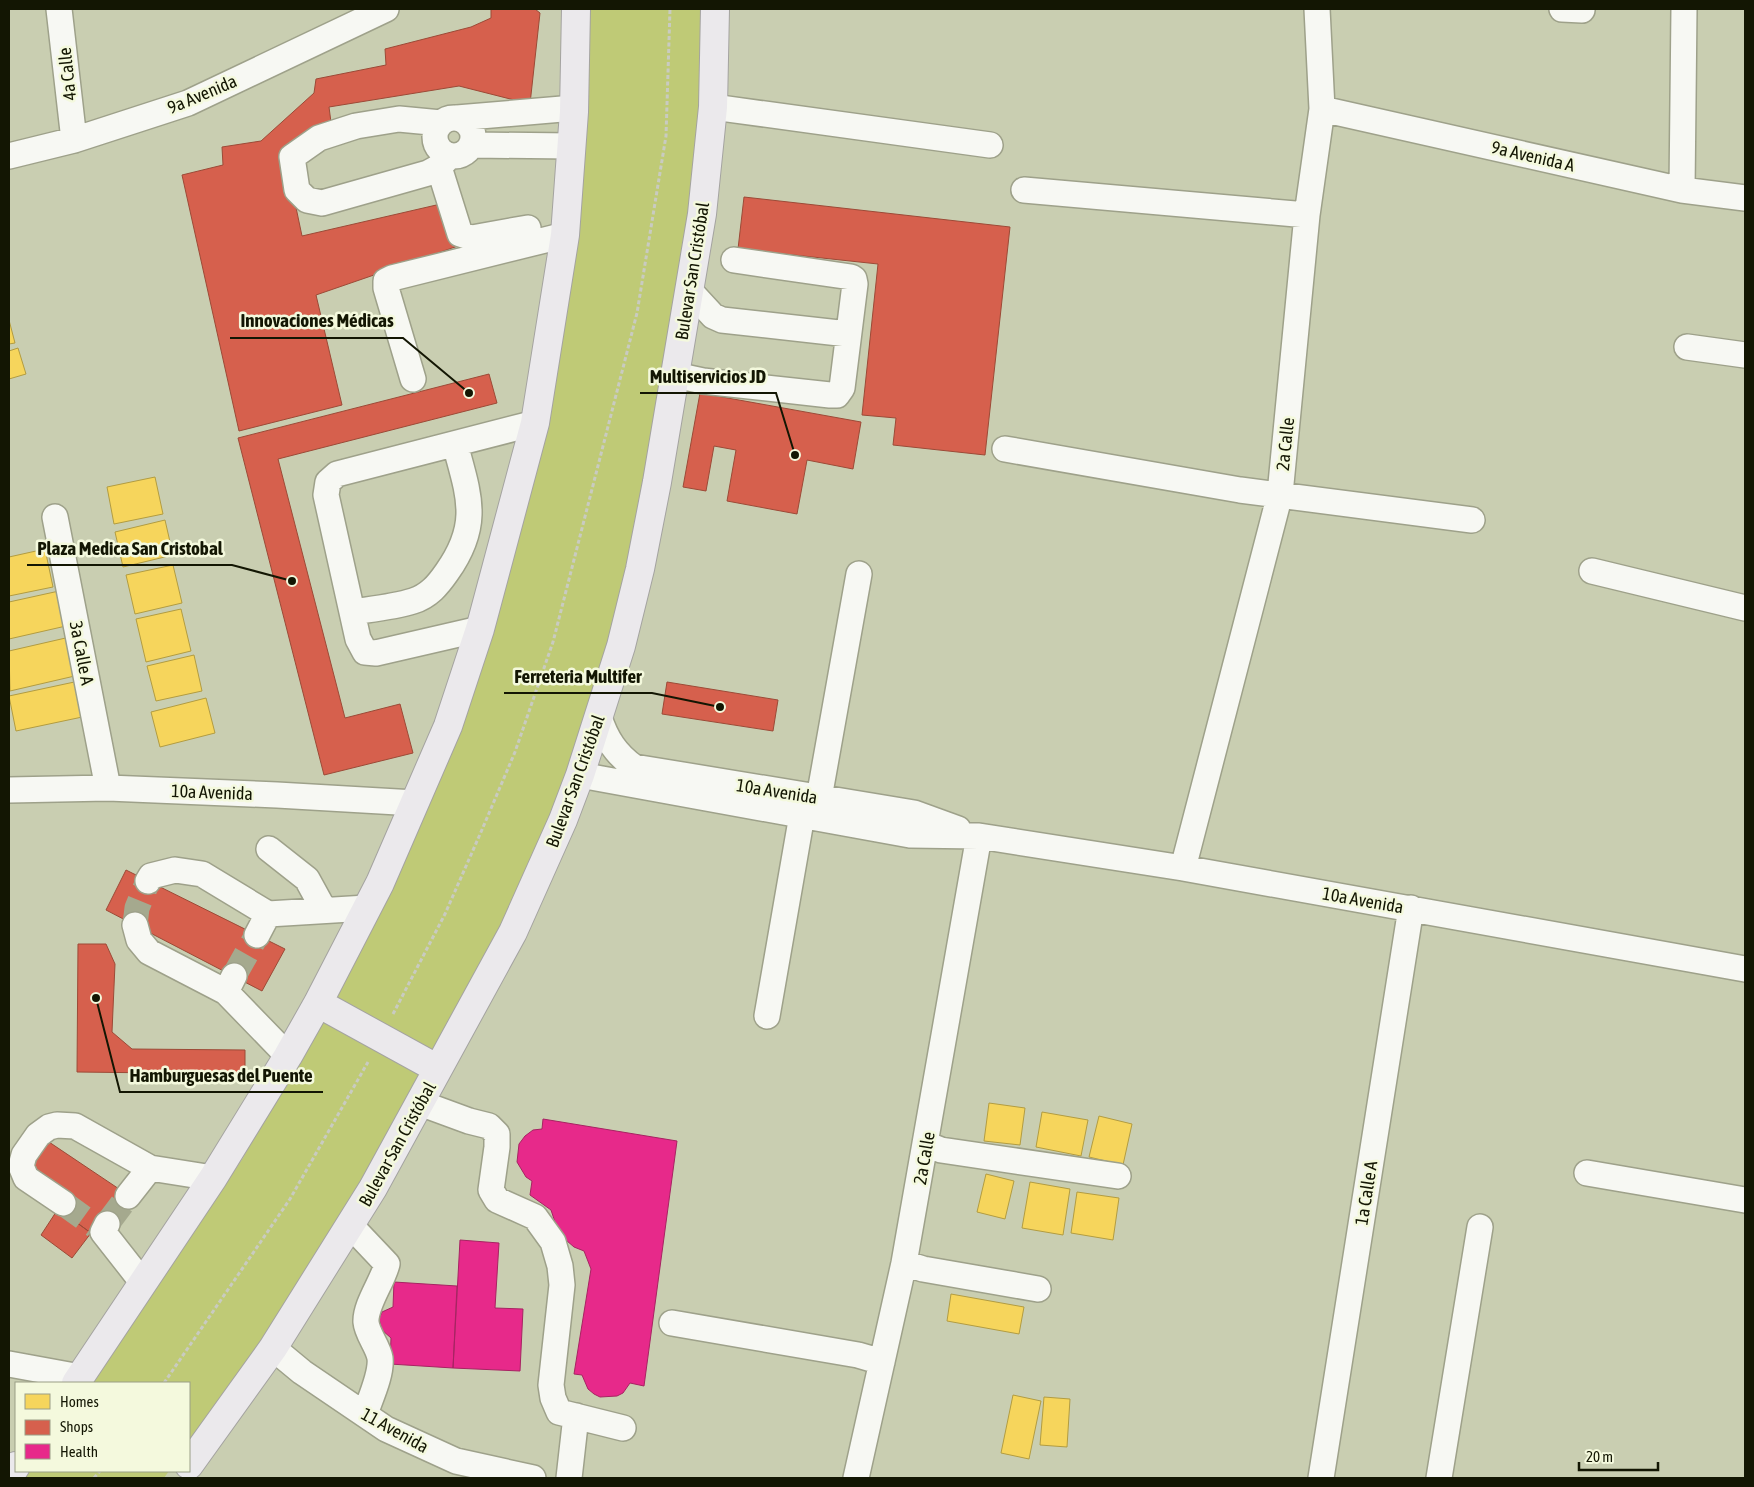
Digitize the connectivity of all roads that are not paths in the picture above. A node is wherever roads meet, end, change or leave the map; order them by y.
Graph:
1 (60, 9) edge
2 (386, 9) edge
3 (576, 9) edge
4 (715, 9) edge
5 (1317, 9) edge
6 (1684, 9) edge
7 (713, 107) junction
8 (574, 108) junction
9 (1322, 109) junction
10 (449, 121) junction
11 (74, 140) junction
12 (990, 145) dead end
13 (572, 146) junction
14 (9, 156) edge
15 (453, 156) junction
16 (1024, 190) dead end
17 (1682, 190) junction
18 (1745, 198) edge
19 (1307, 215) junction
20 (566, 227) junction
21 (734, 260) dead end
22 (689, 290) junction
23 (848, 334) junction
24 (1688, 347) dead end
25 (1745, 355) edge
26 (675, 375) junction
27 (413, 379) dead end
28 (535, 423) junction
29 (455, 444) junction
30 (1005, 449) dead end
31 (1280, 494) junction
32 (55, 517) dead end
33 (1472, 520) dead end
34 (1592, 571) dead end
35 (859, 574) dead end
36 (1745, 608) edge
37 (352, 612) junction
38 (480, 629) junction
39 (599, 717) junction
40 (580, 775) junction
41 (108, 788) junction
42 (9, 790) edge
43 (820, 798) junction
44 (415, 803) junction
45 (802, 815) junction
46 (979, 836) junction
47 (269, 849) dead end
48 (1183, 868) junction
49 (148, 881) tunnel mouth
50 (367, 908) junction
51 (1411, 908) junction
52 (324, 910) junction
53 (268, 914) junction
54 (135, 925) tunnel mouth
55 (256, 935) tunnel mouth
56 (1745, 969) edge
57 (318, 1003) junction
58 (767, 1016) dead end
59 (288, 1056) junction
60 (438, 1069) junction
61 (420, 1104) junction
62 (926, 1144) junction
63 (150, 1168) junction
64 (1587, 1173) dead end
65 (1118, 1176) dead end
66 (213, 1178) junction
67 (128, 1196) tunnel mouth
68 (1745, 1200) edge
69 (63, 1203) tunnel mouth
70 (351, 1226) junction
71 (102, 1227) tunnel mouth
72 (1480, 1227) dead end
73 (904, 1263) junction
74 (143, 1283) junction
75 (1038, 1289) dead end
76 (672, 1323) dead end
77 (273, 1348) junction
78 (882, 1362) junction
79 (9, 1364) edge
80 (78, 1380) edge
81 (364, 1414) junction
82 (576, 1416) junction
83 (623, 1428) dead end
84 (190, 1464) edge
85 (533, 1478) edge
86 (569, 1478) edge
87 (856, 1478) edge
88 (1320, 1478) edge
89 (1439, 1478) edge

1 - 11 street, 4a Calle
2 - 11 street, 9a Avenida
3 - 8 main road
4 - 7 main road, Bulevar San Cristóbal
5 - 9 street, 2a Calle
6 - 17 street
7 - 12 street
7 - 22 main road, Bulevar San Cristóbal
8 - 10 street
8 - 13 main road
9 - 17 street, 9a Avenida A
9 - 19 street, 2a Calle
10 - 15 street
10 - 15 street
10 - 15 street
11 - 14 street, 9a Avenida
13 - 15 street
13 - 20 main road
15 - 20 street
16 - 19 street
17 - 18 street, 9a Avenida A
19 - 31 street, 2a Calle
20 - 27 street
20 - 28 main road
21 - 23 street
22 - 23 street
22 - 26 main road, Bulevar San Cristóbal
23 - 26 street
24 - 25 street
26 - 39 main road, Bulevar San Cristóbal
28 - 29 street
28 - 38 main road
29 - 37 street
29 - 37 street
30 - 31 street
31 - 33 street
31 - 48 street, 2a Calle
32 - 41 street, 3a Calle A
34 - 36 street
35 - 43 street
37 - 38 street
38 - 44 main road
39 - 40 main road, Bulevar San Cristóbal
39 - 43 street, 10a Avenida
40 - 45 street, 10a Avenida
40 - 60 main road, Bulevar San Cristóbal
41 - 42 street, 10a Avenida
41 - 44 street, 10a Avenida
43 - 46 street, 10a Avenida
44 - 50 main road
45 - 46 street, 10a Avenida
45 - 58 street
46 - 48 street, 10a Avenida
46 - 62 street, 2a Calle
47 - 52 street
48 - 51 street, 10a Avenida
49 - 53 street
50 - 52 street
50 - 57 main road
51 - 56 street, 10a Avenida
51 - 88 street, 1a Calle A
52 - 53 street
53 - 55 street
54 - 59 street
57 - 59 main road
57 - 60 main road
59 - 66 main road
60 - 61 main road, Bulevar San Cristóbal
61 - 70 main road, Bulevar San Cristóbal
61 - 82 street
62 - 65 street
62 - 73 street, 2a Calle
63 - 66 street
63 - 67 street
63 - 69 street
64 - 68 street
66 - 74 main road
70 - 77 main road, Bulevar San Cristóbal
70 - 81 street
71 - 74 street
72 - 89 street
73 - 75 street
73 - 78 street, 2a Calle
74 - 80 main road
76 - 78 street
77 - 81 street, 11 Avenida
77 - 84 main road, Bulevar San Cristóbal
78 - 87 street, 2a Calle
79 - 80 street
81 - 85 street, 11 Avenida
82 - 83 street
82 - 86 street

